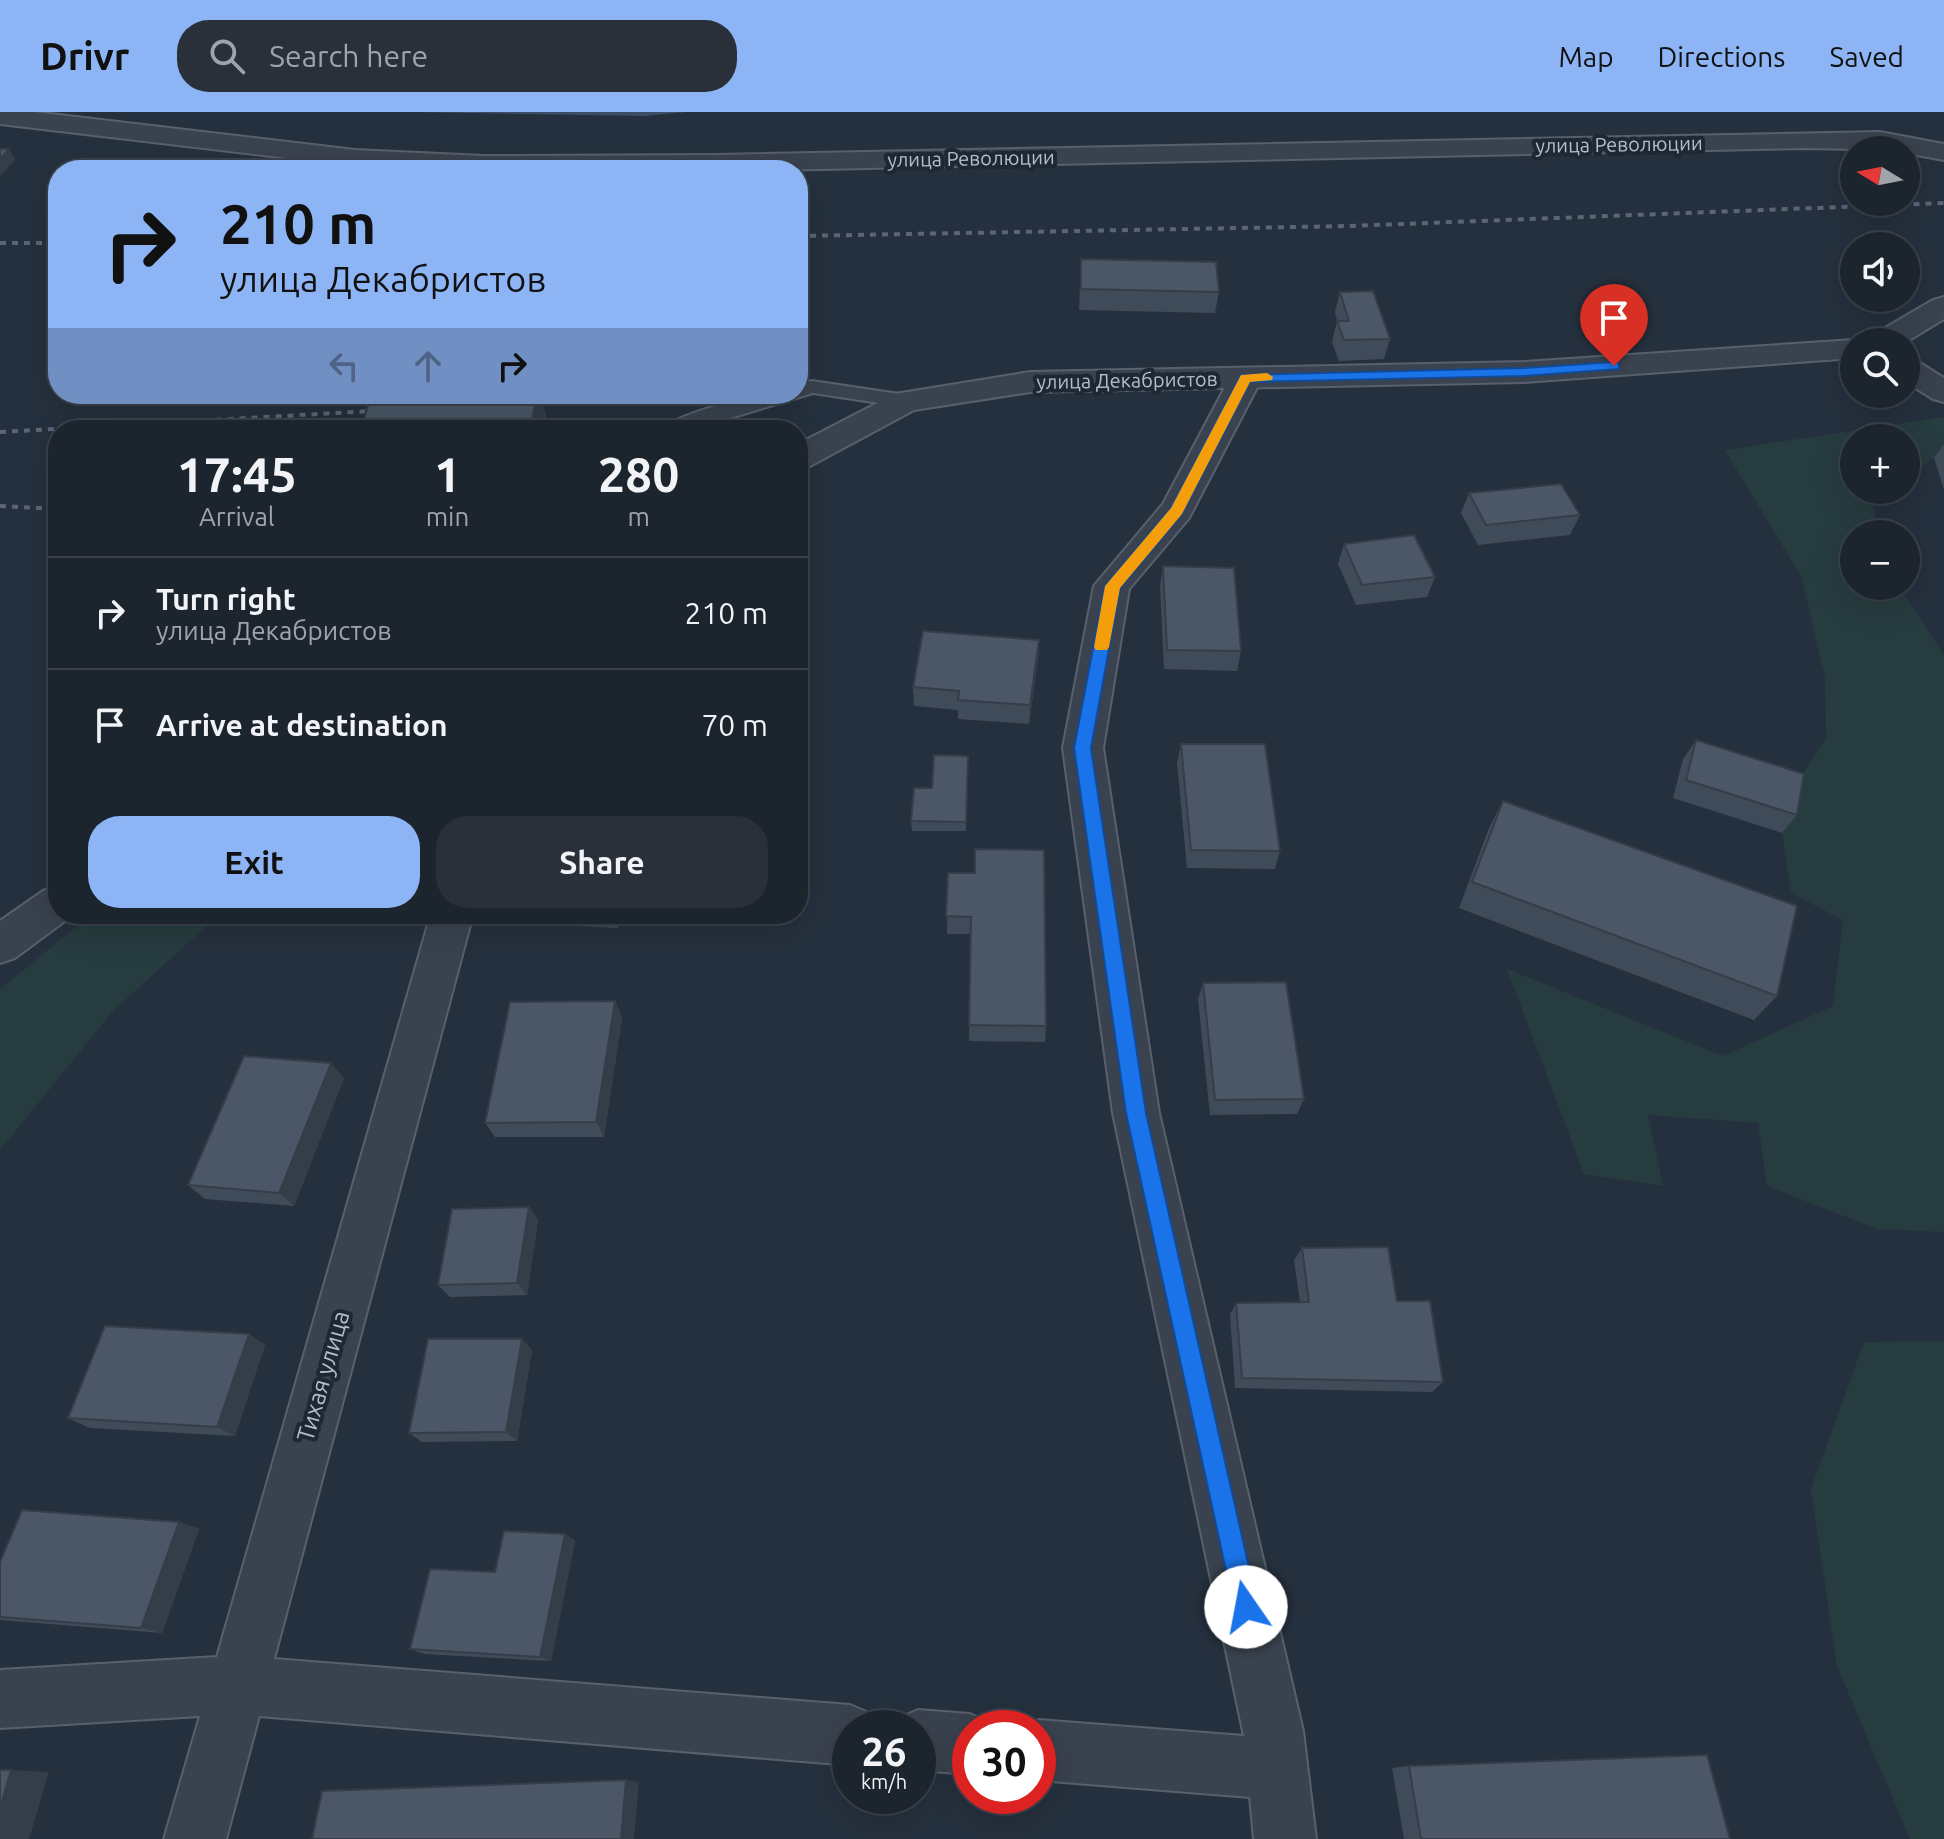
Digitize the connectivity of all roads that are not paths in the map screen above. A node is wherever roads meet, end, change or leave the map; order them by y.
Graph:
1 (0, 116) edge
2 (1944, 152) edge
3 (412, 160) edge
4 (808, 161) edge
5 (1944, 306) edge
6 (1907, 328) edge
7 (1840, 350) edge
8 (1920, 377) edge
9 (1246, 378) junction
10 (808, 388) edge
11 (1944, 392) edge
12 (906, 401) junction
13 (758, 404) edge
14 (698, 420) edge
15 (808, 453) edge
16 (48, 910) edge
17 (449, 924) edge
18 (0, 945) edge
19 (236, 1685) junction
20 (0, 1699) edge
21 (832, 1734) edge
22 (1056, 1751) edge
23 (1277, 1769) junction
24 (195, 1839) edge
25 (1285, 1839) edge

1 - 3 street, улица Революции
2 - 4 street, улица Революции
5 - 6 street
7 - 9 street, улица Декабристов
8 - 11 street
9 - 12 street, улица Декабристов
9 - 23 street
10 - 12 lane
12 - 15 street, улица Декабристов
13 - 14 lane
16 - 18 street
17 - 19 street, Тихая улица
19 - 20 street
19 - 21 street
19 - 24 street, Тихая улица
22 - 23 street
23 - 25 street

